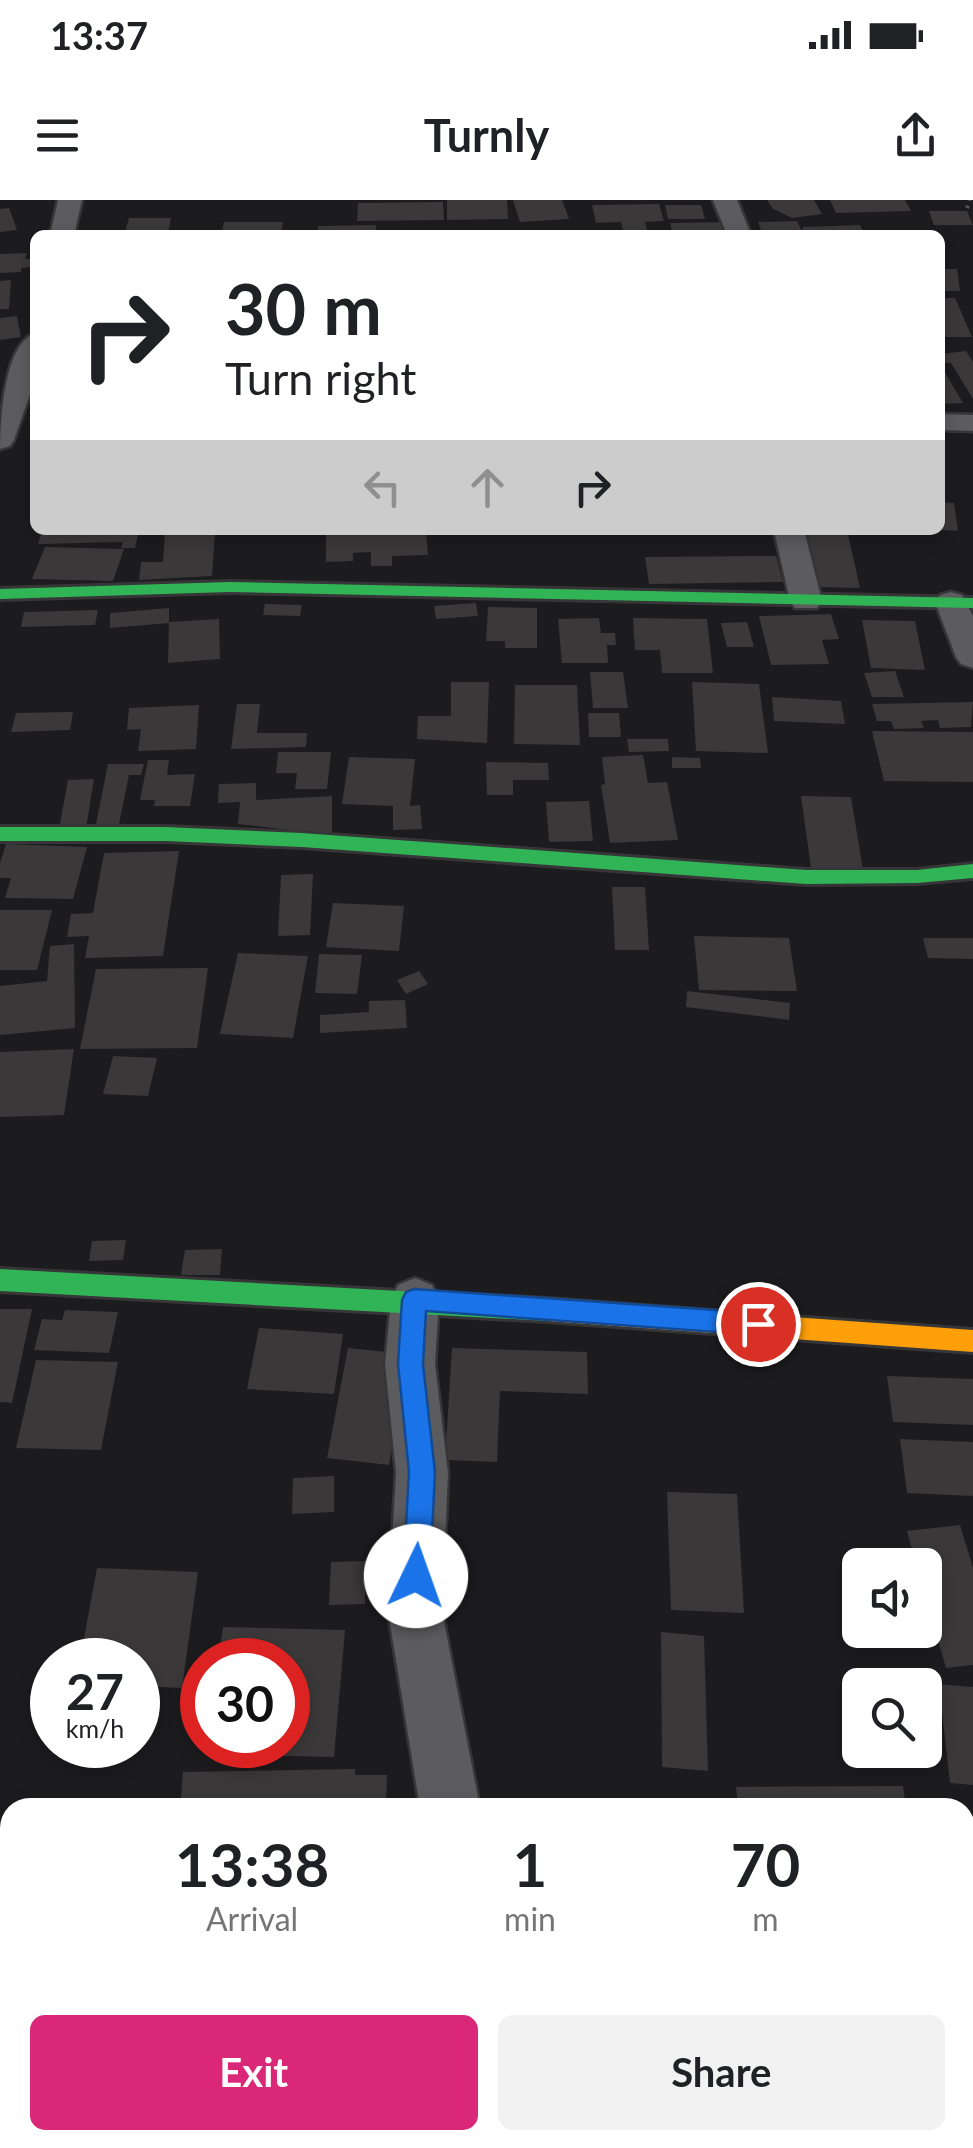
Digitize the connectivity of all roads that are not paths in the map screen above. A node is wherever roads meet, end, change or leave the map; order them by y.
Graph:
1 (70, 200) edge
2 (725, 200) edge
3 (63, 230) edge
4 (737, 230) edge
5 (30, 356) edge
6 (945, 422) edge
7 (973, 423) edge
8 (0, 440) edge
9 (791, 535) edge
10 (0, 594) edge
11 (806, 601) junction
12 (962, 602) edge
13 (973, 657) edge
14 (0, 834) edge
15 (973, 871) edge
16 (0, 1280) edge
17 (414, 1300) junction
18 (973, 1342) edge
19 (448, 1798) edge

1 - 3 street
2 - 4 street
5 - 8 street
6 - 7 street
9 - 11 street
10 - 11 street
11 - 12 street
12 - 13 street
14 - 15 street
16 - 17 street
17 - 18 street
17 - 19 street

